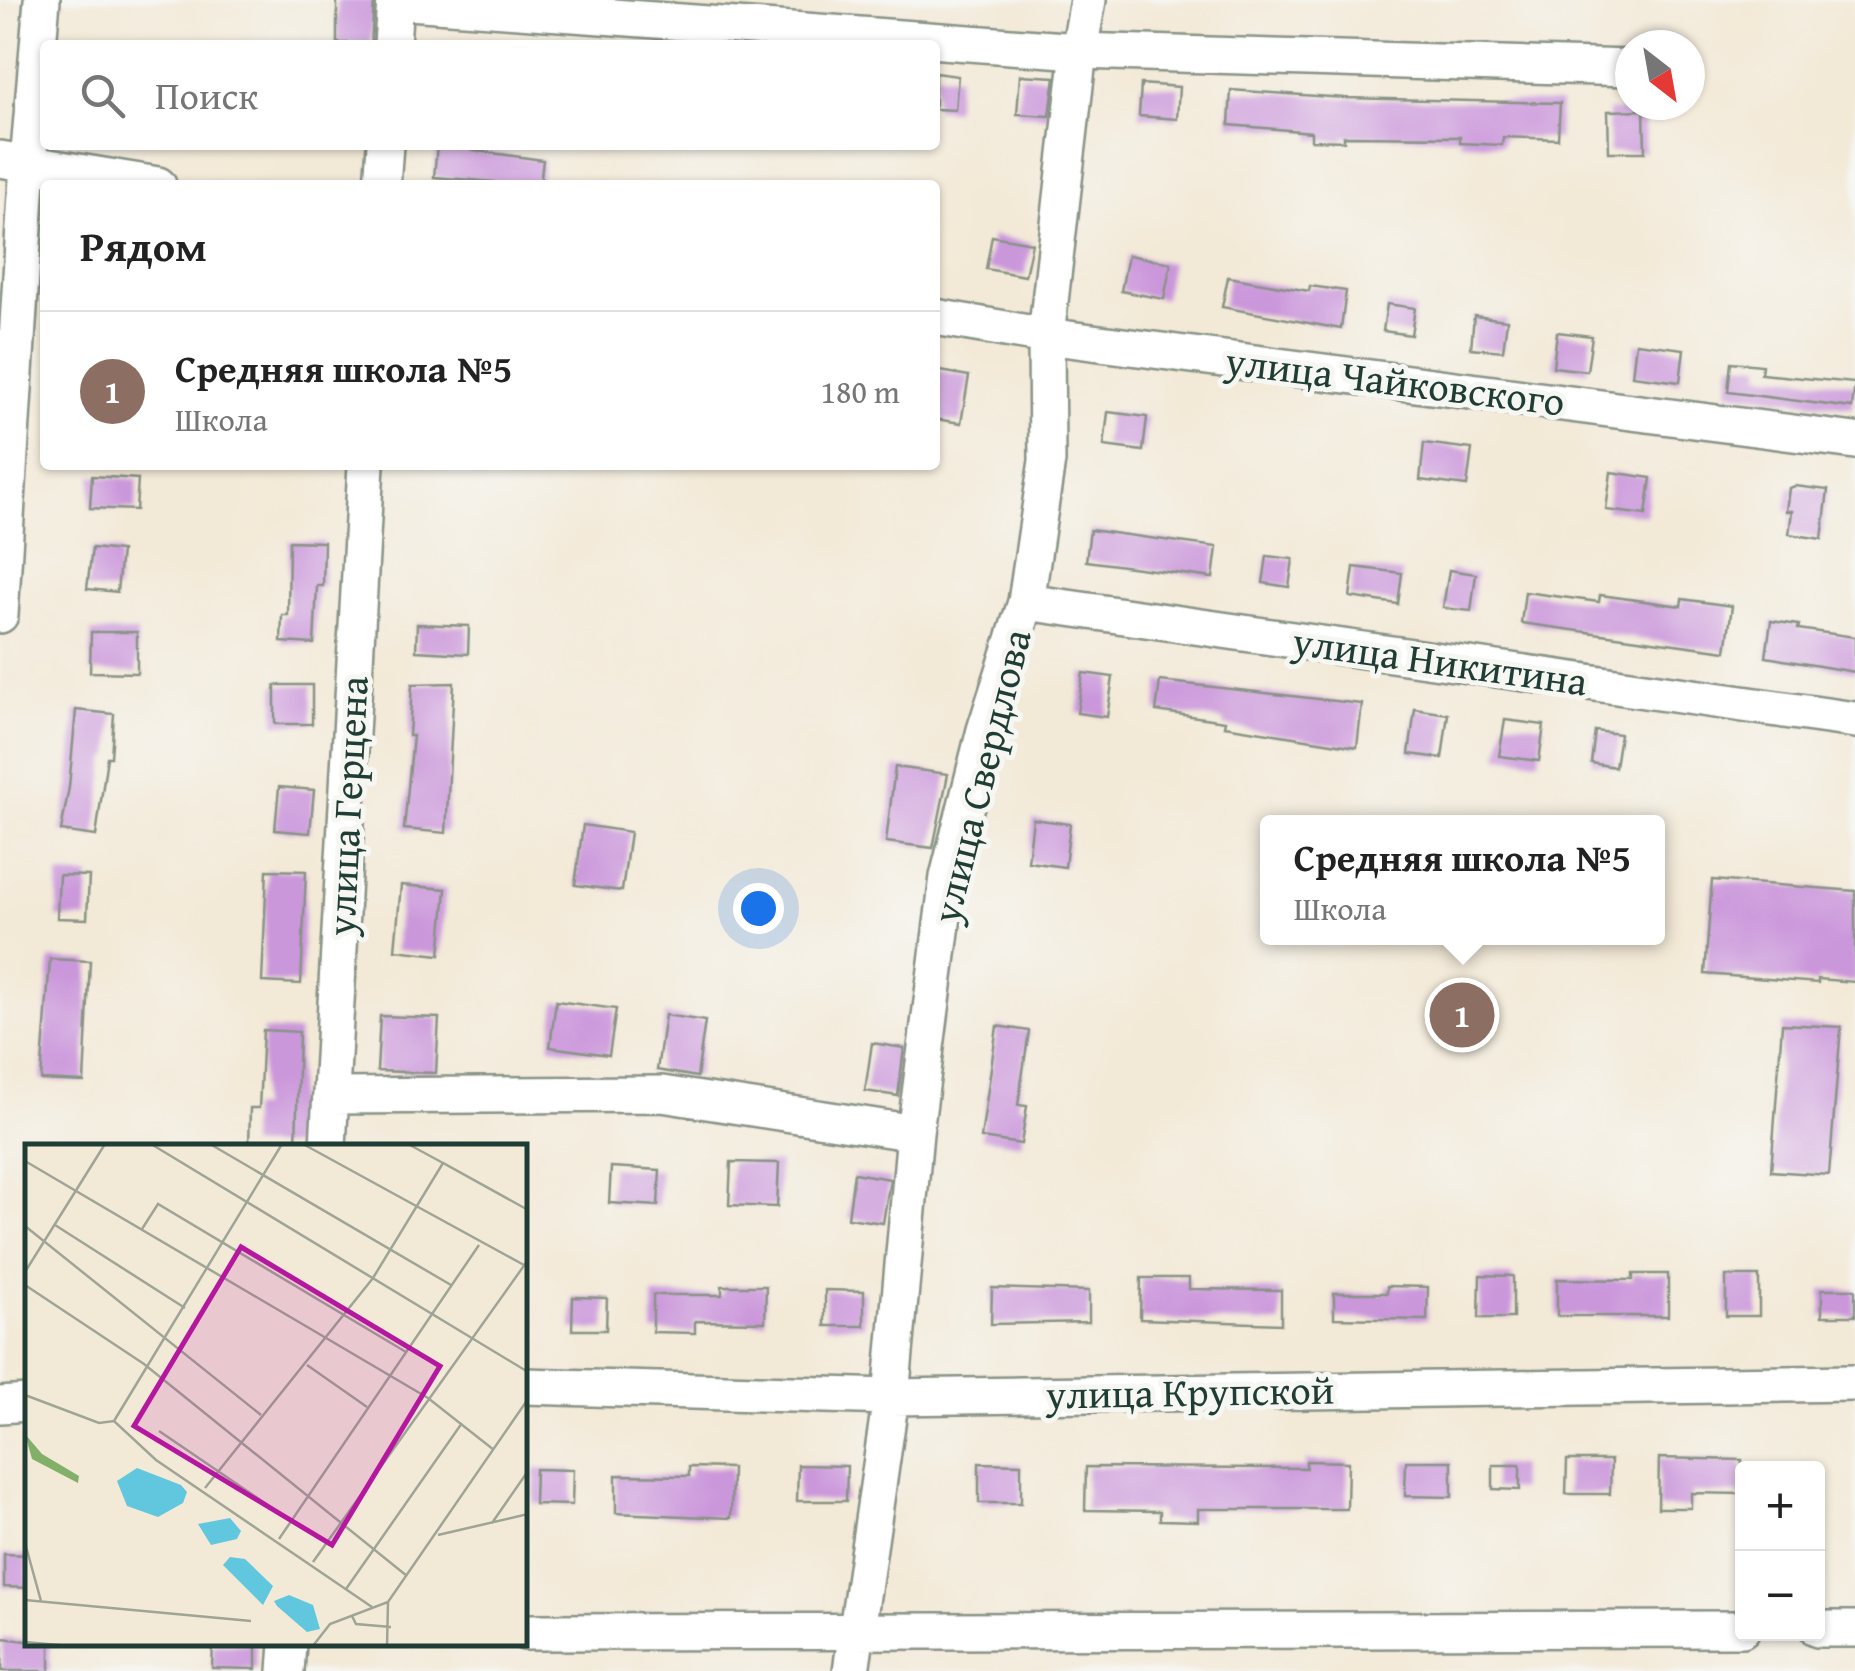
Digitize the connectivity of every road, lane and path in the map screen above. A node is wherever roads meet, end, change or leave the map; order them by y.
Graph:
1 (42, 0) edge
2 (395, 0) edge
3 (1088, 0) edge
4 (392, 40) edge
5 (931, 40) edge
6 (940, 41) edge
7 (1078, 51) junction
8 (1615, 68) edge
9 (385, 150) edge
10 (14, 161) edge
11 (128, 180) edge
12 (382, 180) edge
13 (940, 318) edge
14 (1046, 336) junction
15 (1855, 441) edge
16 (366, 470) edge
17 (1026, 602) junction
18 (0, 616) edge
19 (1855, 720) edge
20 (331, 1096) junction
21 (915, 1133) junction
22 (328, 1144) edge
23 (1855, 1382) edge
24 (528, 1386) edge
25 (891, 1397) junction
26 (25, 1403) edge
27 (0, 1405) edge
28 (1735, 1629) edge
29 (1825, 1629) edge
30 (1855, 1629) edge
31 (528, 1632) edge
32 (855, 1632) junction
33 (288, 1646) edge
34 (286, 1671) edge
35 (851, 1671) edge

1 - 10 street
2 - 4 street
2 - 5 street
3 - 7 street, улица Свердлова
6 - 7 street
7 - 8 street
7 - 14 street, улица Свердлова
9 - 12 street
10 - 11 street
10 - 18 street
13 - 14 street, улица Чайковского
14 - 15 street, улица Чайковского
14 - 17 street, улица Свердлова
16 - 20 street, улица Герцена
17 - 19 street, улица Никитина
17 - 21 street, улица Свердлова
20 - 21 street
20 - 22 street, улица Герцена
21 - 25 street, улица Свердлова
23 - 25 street, улица Крупской
24 - 25 street, улица Крупской
25 - 32 street, улица Свердлова
26 - 27 street
28 - 32 street
29 - 30 street
31 - 32 street
32 - 35 street, улица Свердлова
33 - 34 street

